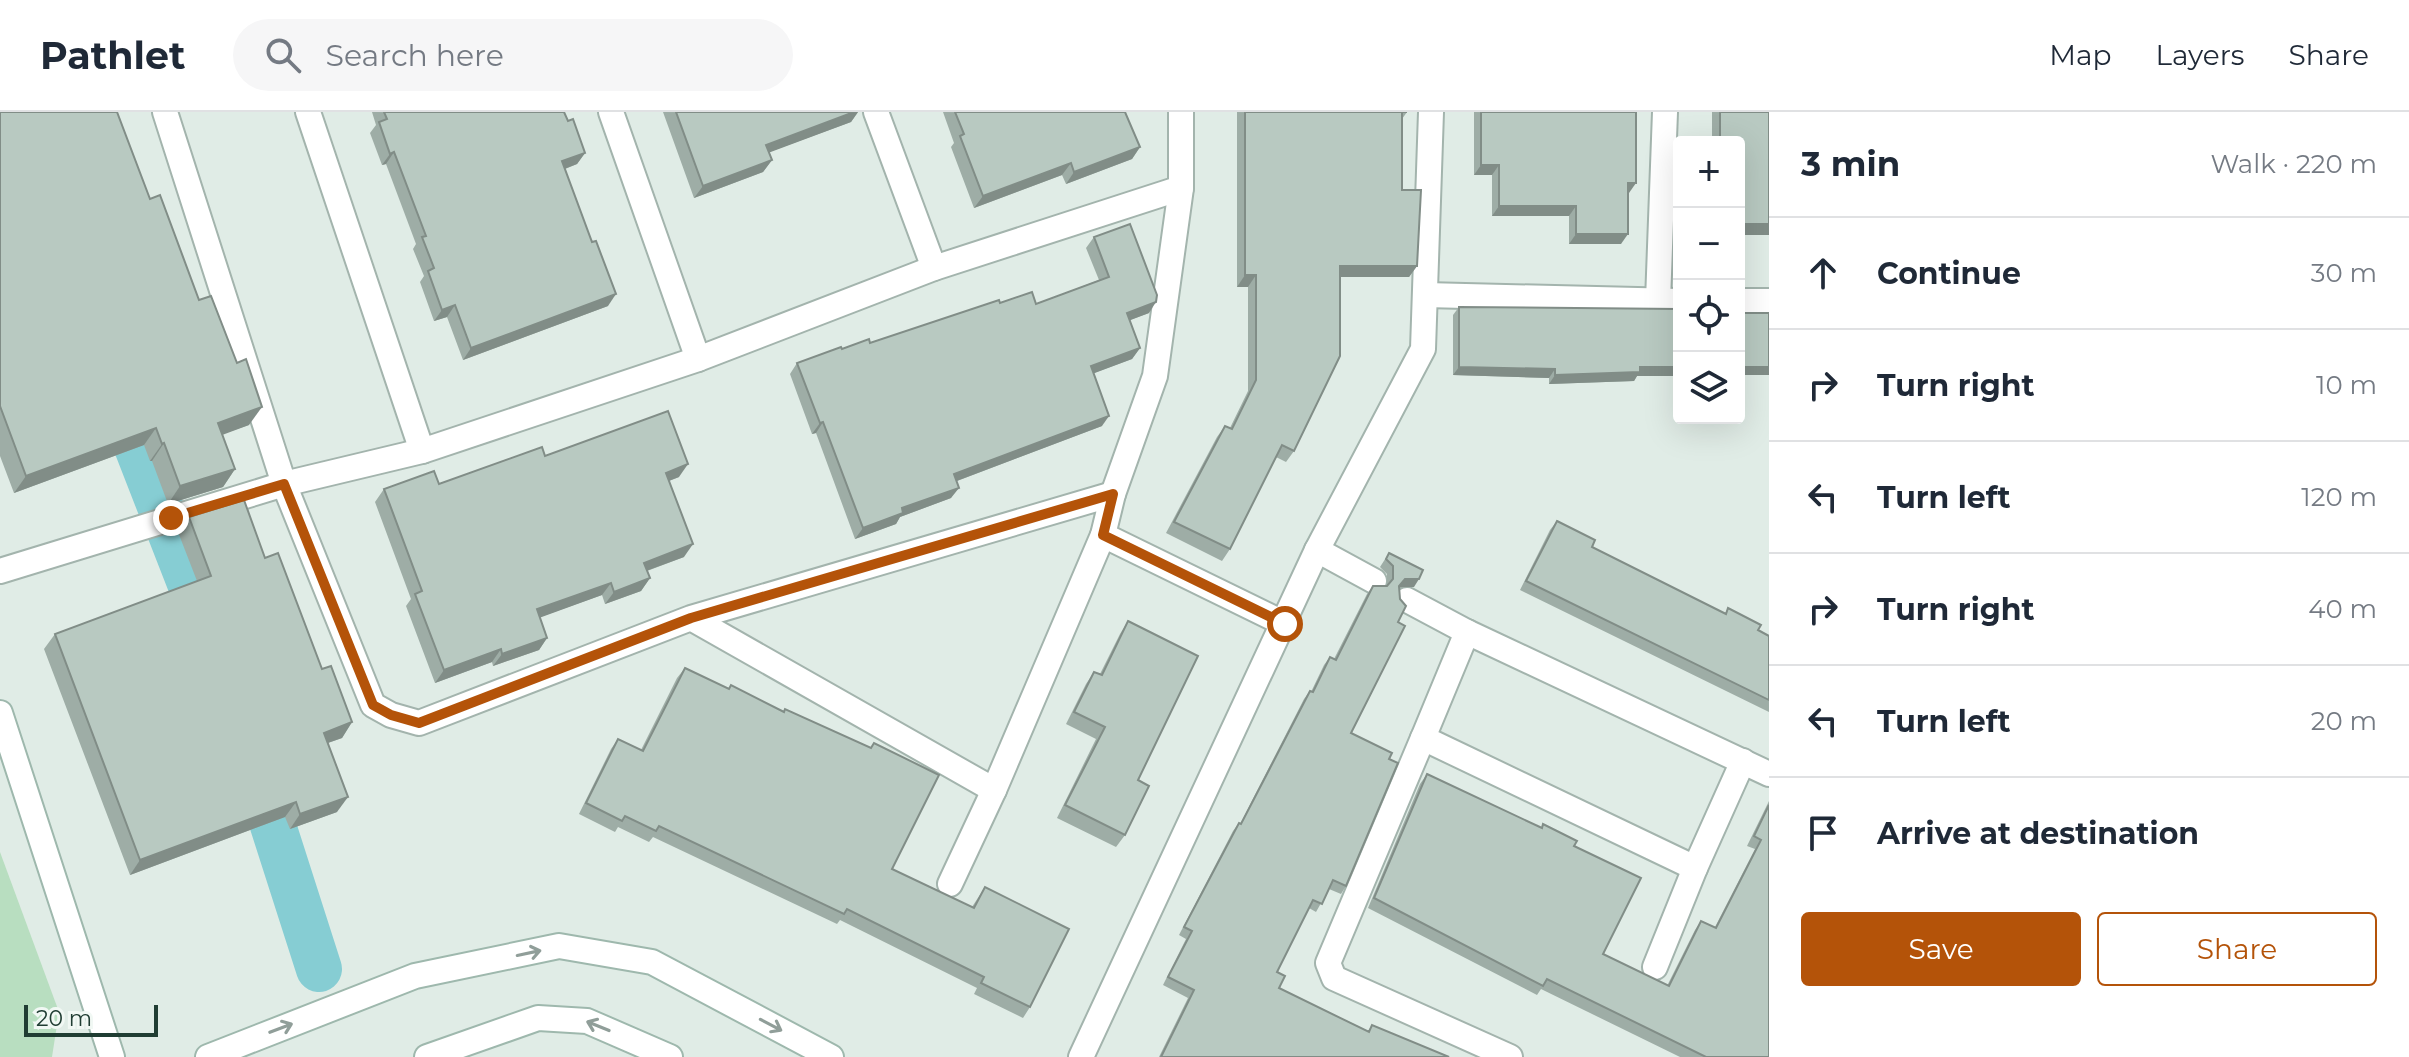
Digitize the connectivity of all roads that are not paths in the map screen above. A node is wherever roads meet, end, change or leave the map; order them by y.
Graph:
1 (165, 112) edge
2 (308, 112) edge
3 (611, 112) edge
4 (876, 112) edge
5 (1181, 112) edge
6 (1431, 112) edge
7 (1665, 112) edge
8 (1181, 188) junction
9 (934, 268) junction
10 (1425, 295) junction
11 (1668, 301) edge
12 (1745, 301) edge
13 (1769, 301) edge
14 (698, 359) junction
15 (422, 451) junction
16 (284, 484) junction
17 (1113, 494) junction
18 (1103, 535) junction
19 (1317, 550) junction
20 (0, 571) edge
21 (1374, 581) dead end
22 (1407, 600) dead end
23 (691, 618) junction
24 (1285, 624) junction
25 (1467, 632) junction
26 (0, 713) edge
27 (1423, 738) junction
28 (1743, 761) junction
29 (1769, 774) edge
30 (994, 790) junction
31 (1695, 868) junction
32 (950, 884) dead end
33 (1655, 967) dead end
34 (112, 1057) edge
35 (208, 1057) edge
36 (427, 1057) edge
37 (670, 1057) edge
38 (831, 1057) edge
39 (1081, 1057) edge
40 (1510, 1057) edge

1 - 16 street
2 - 15 street
3 - 14 street
4 - 9 street
5 - 8 street
6 - 10 street
7 - 11 street
8 - 9 street
8 - 17 street
9 - 14 street
10 - 11 street
10 - 19 street
12 - 13 street
14 - 15 street
15 - 16 street
16 - 20 street
16 - 23 street
17 - 18 street
17 - 23 street
18 - 24 street
18 - 30 street
19 - 21 street
19 - 24 street
22 - 25 street
23 - 30 street
24 - 39 street
25 - 27 street
25 - 28 street
26 - 34 street
27 - 31 street
27 - 40 street
28 - 29 street
28 - 31 street
30 - 32 street
31 - 33 street
35 -> 38 street
37 -> 36 street

